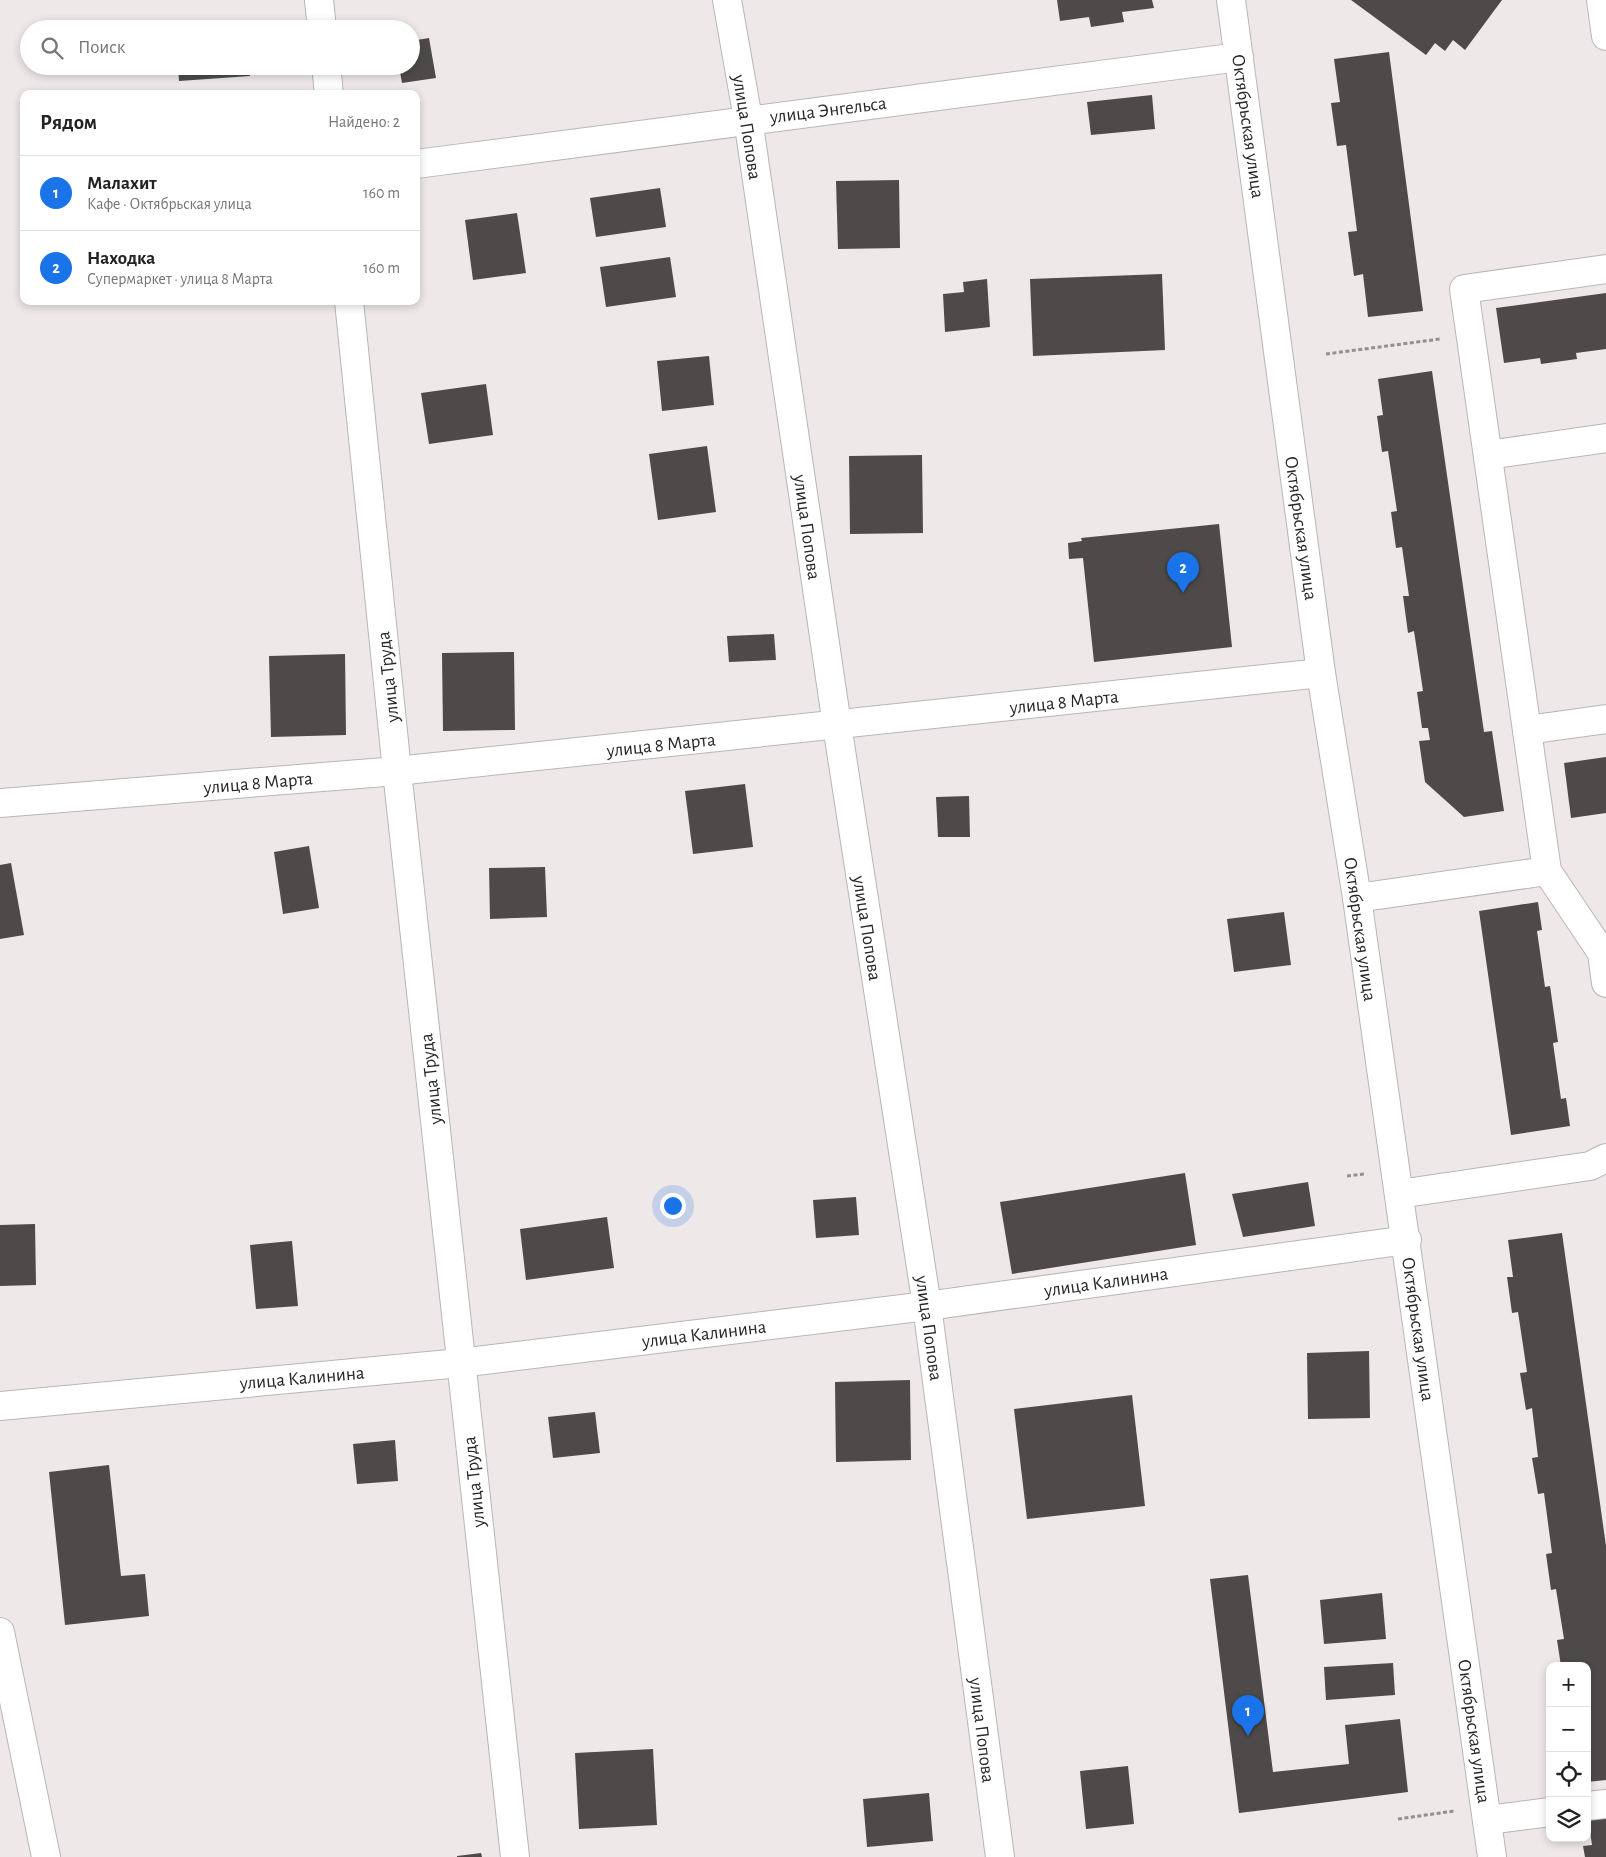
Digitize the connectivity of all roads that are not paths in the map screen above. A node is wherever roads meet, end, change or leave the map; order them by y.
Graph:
1 (319, 0) edge
2 (727, 0) edge
3 (1232, 0) edge
4 (1601, 0) edge
5 (321, 20) edge
6 (1606, 36) edge
7 (1240, 57) junction
8 (327, 75) edge
9 (329, 90) edge
10 (748, 120) junction
11 (420, 163) edge
12 (1606, 269) edge
13 (350, 305) edge
14 (1606, 438) edge
15 (1488, 455) junction
16 (1322, 673) junction
17 (1606, 718) edge
18 (837, 725) junction
19 (1527, 730) junction
20 (396, 771) junction
21 (0, 803) edge
22 (1547, 871) junction
23 (1358, 898) junction
24 (1604, 953) edge
25 (1606, 983) edge
26 (1606, 1158) edge
27 (1399, 1194) junction
28 (1407, 1240) junction
29 (927, 1306) junction
30 (460, 1363) junction
31 (0, 1406) edge
32 (0, 1632) edge
33 (1606, 1804) edge
34 (1591, 1806) edge
35 (1546, 1813) edge
36 (1487, 1820) junction
37 (46, 1857) edge
38 (516, 1857) edge
39 (1000, 1857) edge
40 (1492, 1857) edge

1 - 5 street
2 - 10 street, улица Попова
3 - 7 street, Октябрьская улица
4 - 6 street
7 - 10 street, улица Энгельса
7 - 16 street, Октябрьская улица
8 - 9 street
10 - 11 street, улица Энгельса
10 - 18 street, улица Попова
12 - 15 street
13 - 20 street, улица Труда
14 - 15 street
15 - 19 street
16 - 18 street, улица 8 Марта
16 - 23 street, Октябрьская улица
17 - 19 street
18 - 20 street, улица 8 Марта
18 - 29 street, улица Попова
19 - 22 street
20 - 21 street, улица 8 Марта
20 - 30 street, улица Труда
22 - 23 street
22 - 24 street
23 - 27 street, Октябрьская улица
24 - 25 street
26 - 27 street
27 - 28 street, Октябрьская улица
28 - 29 street, улица Калинина
28 - 36 street, Октябрьская улица
29 - 30 street, улица Калинина
29 - 39 street, улица Попова
30 - 31 street, улица Калинина
30 - 38 street, улица Труда
32 - 37 street
33 - 34 street
35 - 36 street
36 - 40 street, Октябрьская улица

